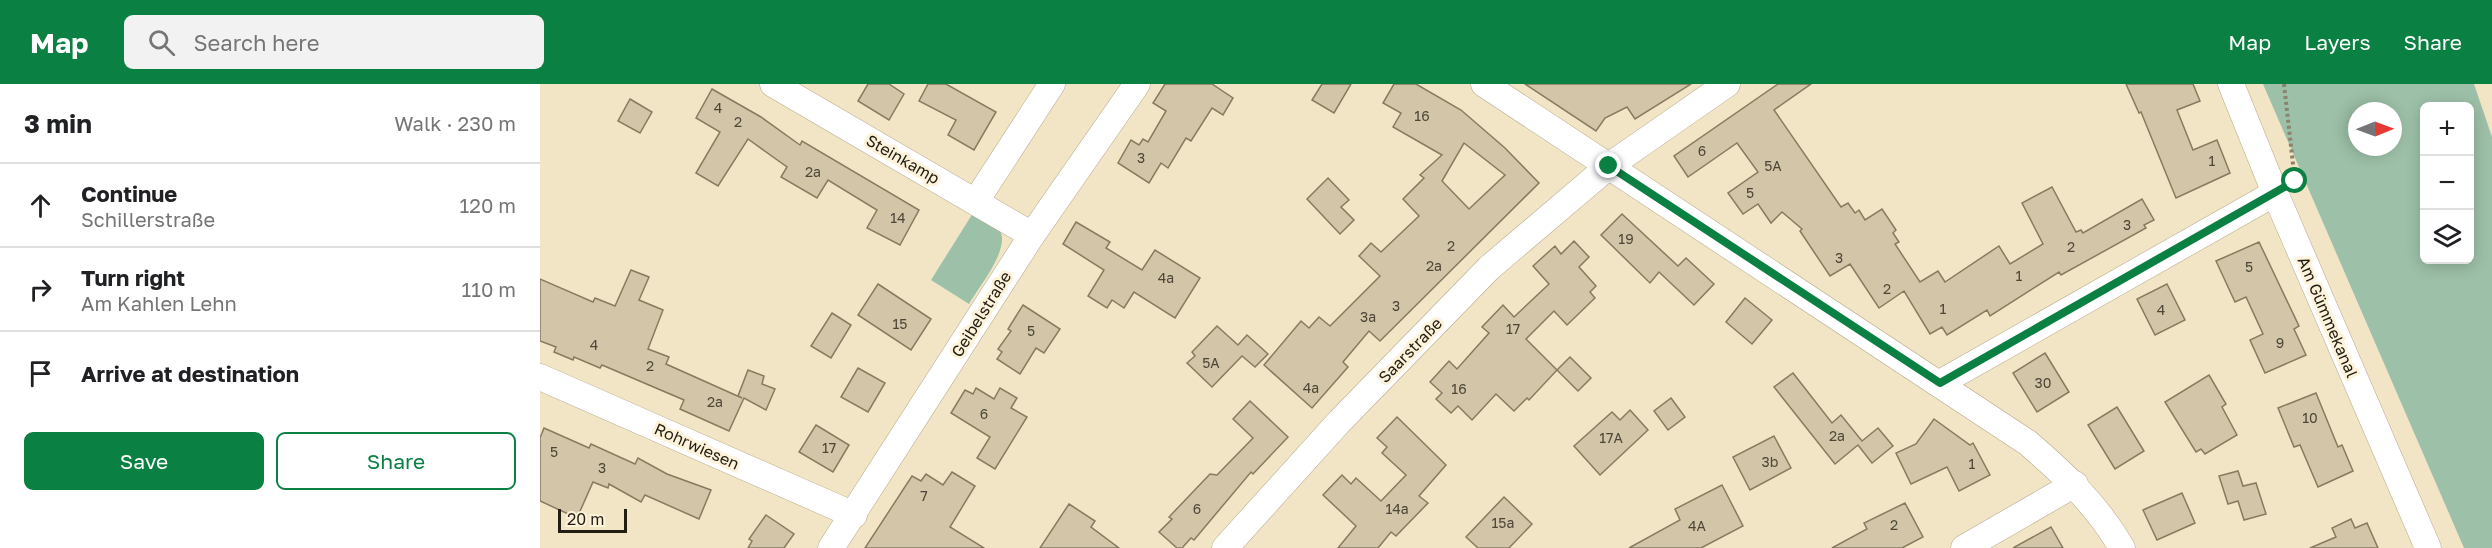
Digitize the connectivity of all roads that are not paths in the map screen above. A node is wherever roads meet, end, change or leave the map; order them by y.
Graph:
1 (773, 84) edge
2 (1052, 84) edge
3 (1137, 84) edge
4 (1484, 84) edge
5 (1727, 84) edge
6 (2232, 84) edge
7 (1609, 166) junction
8 (2275, 193) junction
9 (976, 201) junction
10 (1032, 235) junction
11 (540, 377) edge
12 (1940, 383) junction
13 (2075, 484) junction
14 (854, 515) junction
15 (831, 548) edge
16 (1225, 548) edge
17 (1964, 548) edge
18 (2122, 548) edge
19 (2428, 548) edge

1 - 9 street, Steinkamp
2 - 9 street
3 - 10 street, Geibelstraße
4 - 7 street
5 - 7 street, Saarstraße
6 - 8 street, Am Gümmekanal
7 - 12 street
7 - 16 street, Saarstraße
8 - 12 street
8 - 19 street, Am Gümmekanal
9 - 10 street, Steinkamp
10 - 14 street, Geibelstraße
11 - 14 street, Rohrwiesen
12 - 13 street
13 - 17 street
13 - 18 street
14 - 15 street, Geibelstraße

